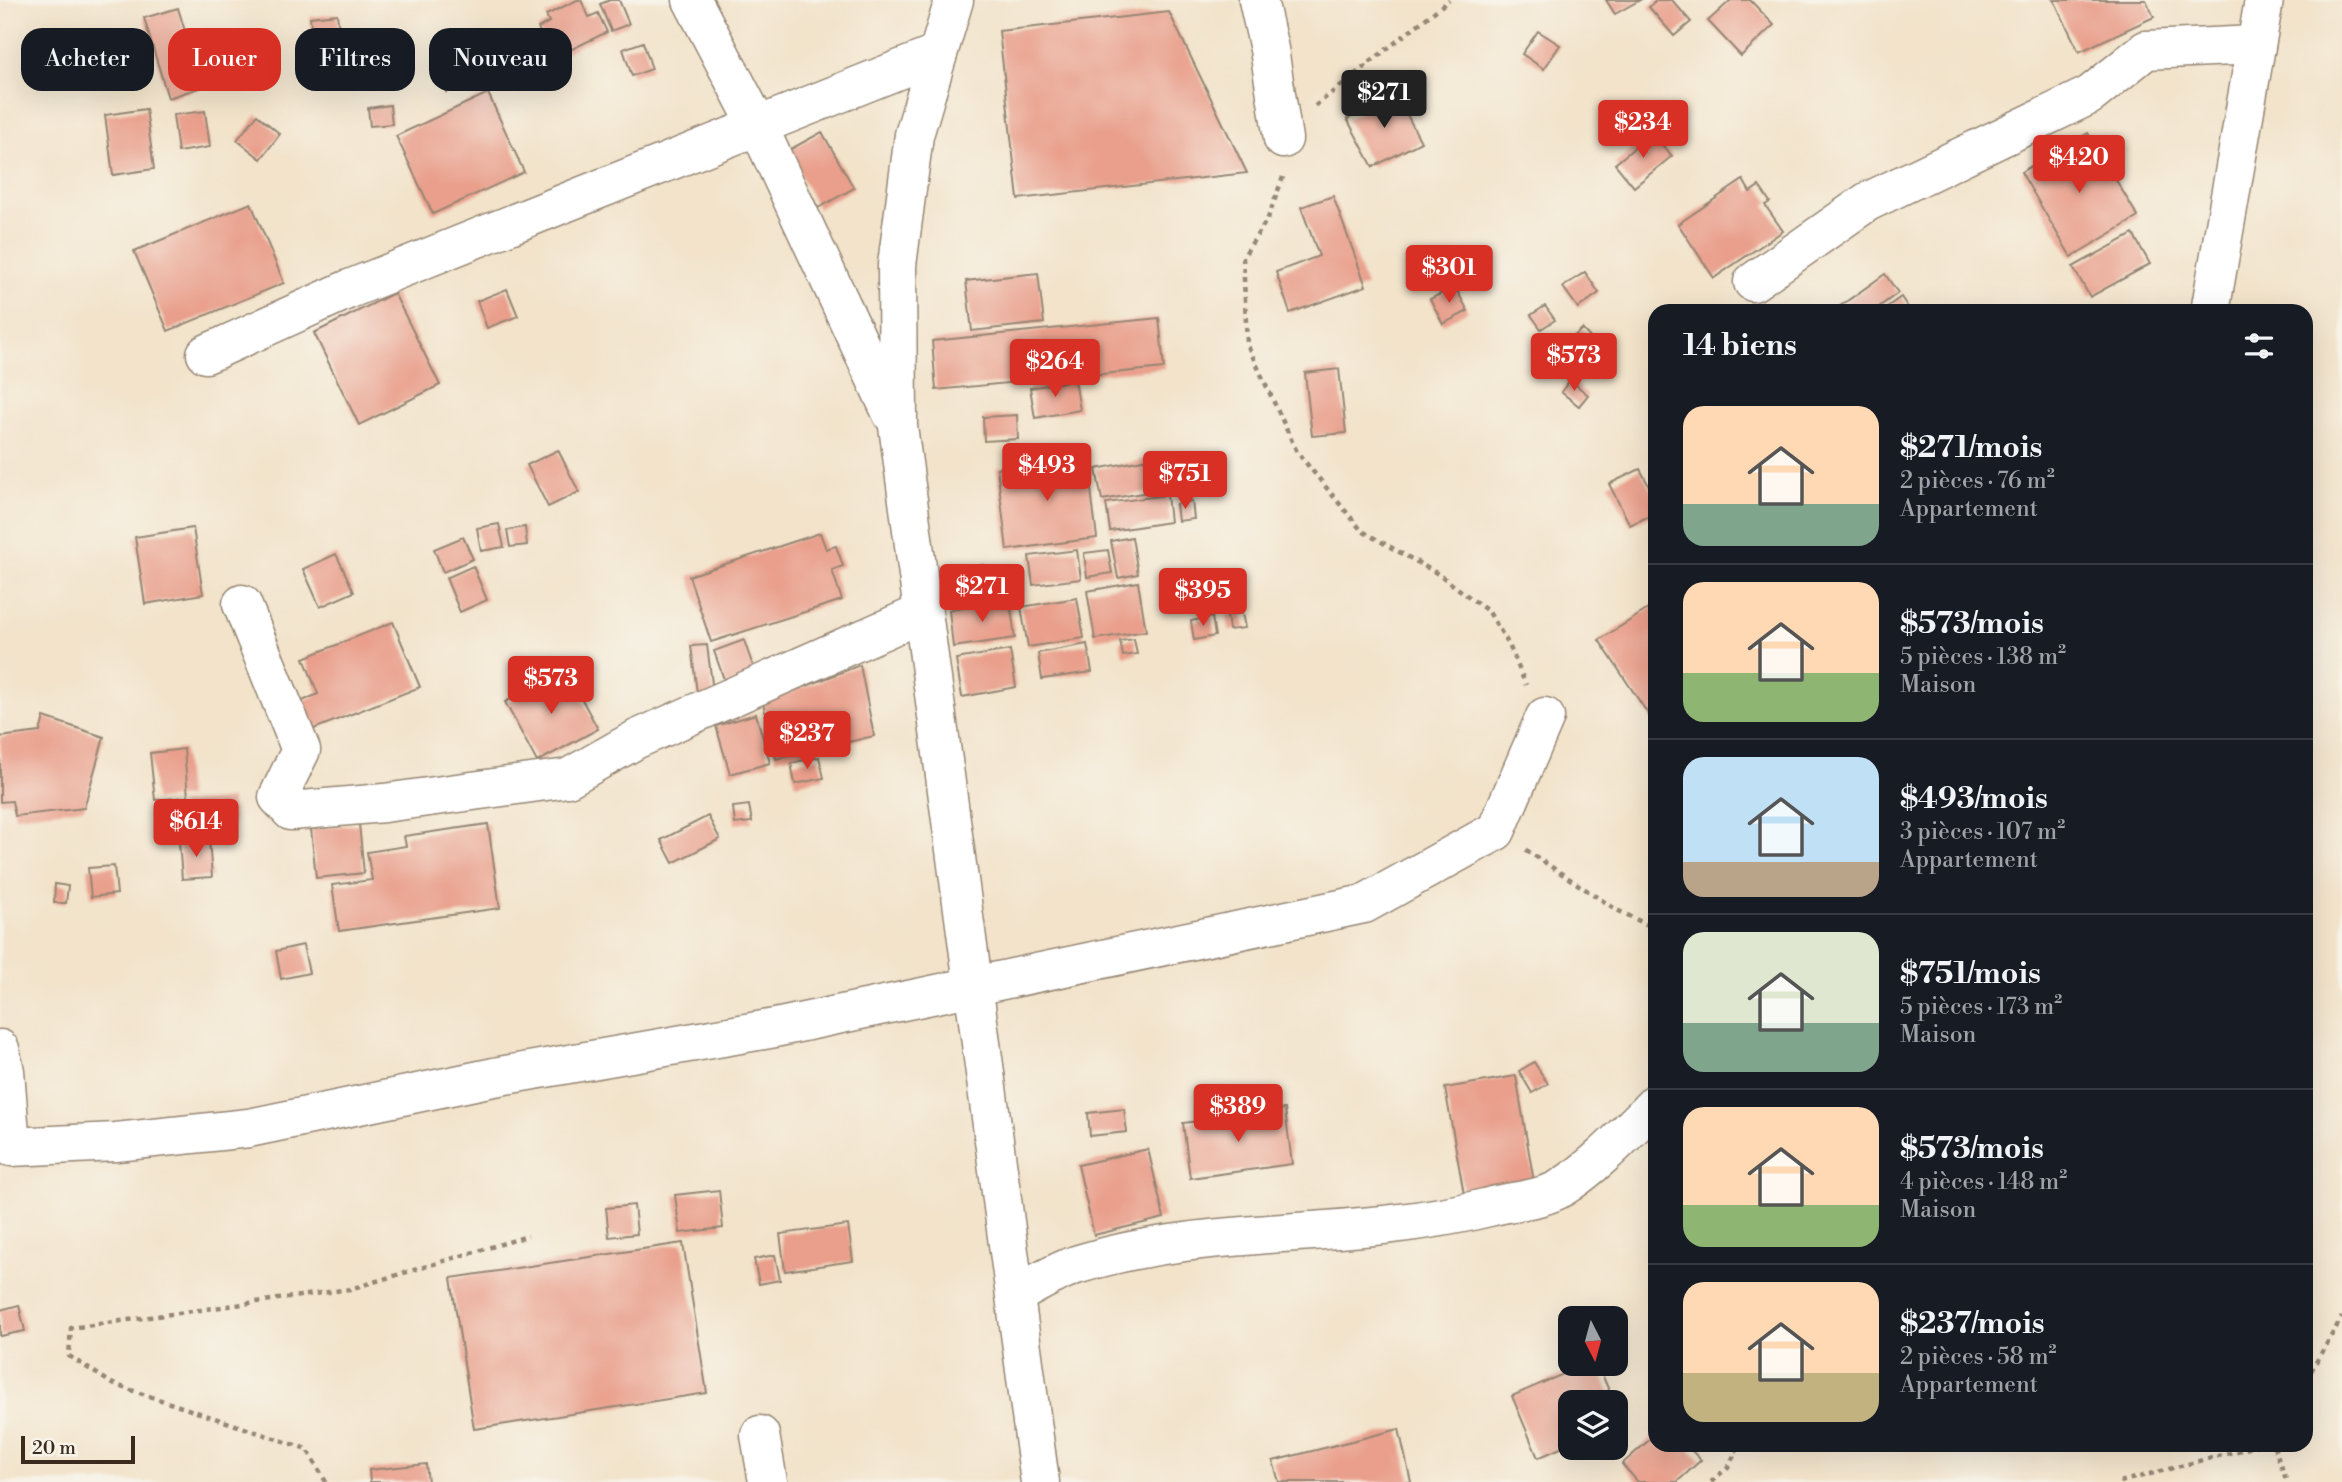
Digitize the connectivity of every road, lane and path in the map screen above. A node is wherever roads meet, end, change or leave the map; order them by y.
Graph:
1 (692, 0) edge
2 (954, 0) edge
3 (1258, 0) edge
4 (1449, 0) edge
5 (2264, 0) edge
6 (2256, 45) junction
7 (938, 54) junction
8 (758, 126) junction
9 (1283, 139) junction
10 (1753, 282) dead end
11 (2211, 304) edge
12 (206, 354) dead end
13 (898, 426) junction
14 (242, 604) dead end
15 (922, 613) junction
16 (1545, 716) joint
17 (1496, 831) junction
18 (1648, 925) edge
19 (972, 986) junction
20 (0, 1049) edge
21 (1648, 1111) edge
22 (528, 1236) dead end
23 (1017, 1294) junction
24 (2342, 1317) edge
25 (2313, 1368) edge
26 (760, 1435) dead end
27 (1736, 1452) edge
28 (2233, 1452) edge
29 (2276, 1452) edge
30 (326, 1482) edge
31 (768, 1482) edge
32 (1040, 1482) edge
33 (1711, 1482) edge
34 (2120, 1482) edge
35 (2287, 1482) edge

1 - 8 street
2 - 7 street
3 - 9 street
4 - 9 path
5 - 6 street
6 - 10 street
6 - 11 street
7 - 8 street
7 - 13 street
8 - 12 street
8 - 13 street
9 - 16 path
13 - 15 street
14 - 15 street
15 - 19 street
16 - 17 street
17 - 18 path
17 - 19 street
19 - 20 street
19 - 23 street
21 - 23 street
22 - 30 path
23 - 32 street
24 - 25 path
26 - 31 street
27 - 33 path
28 - 34 path
29 - 35 path

